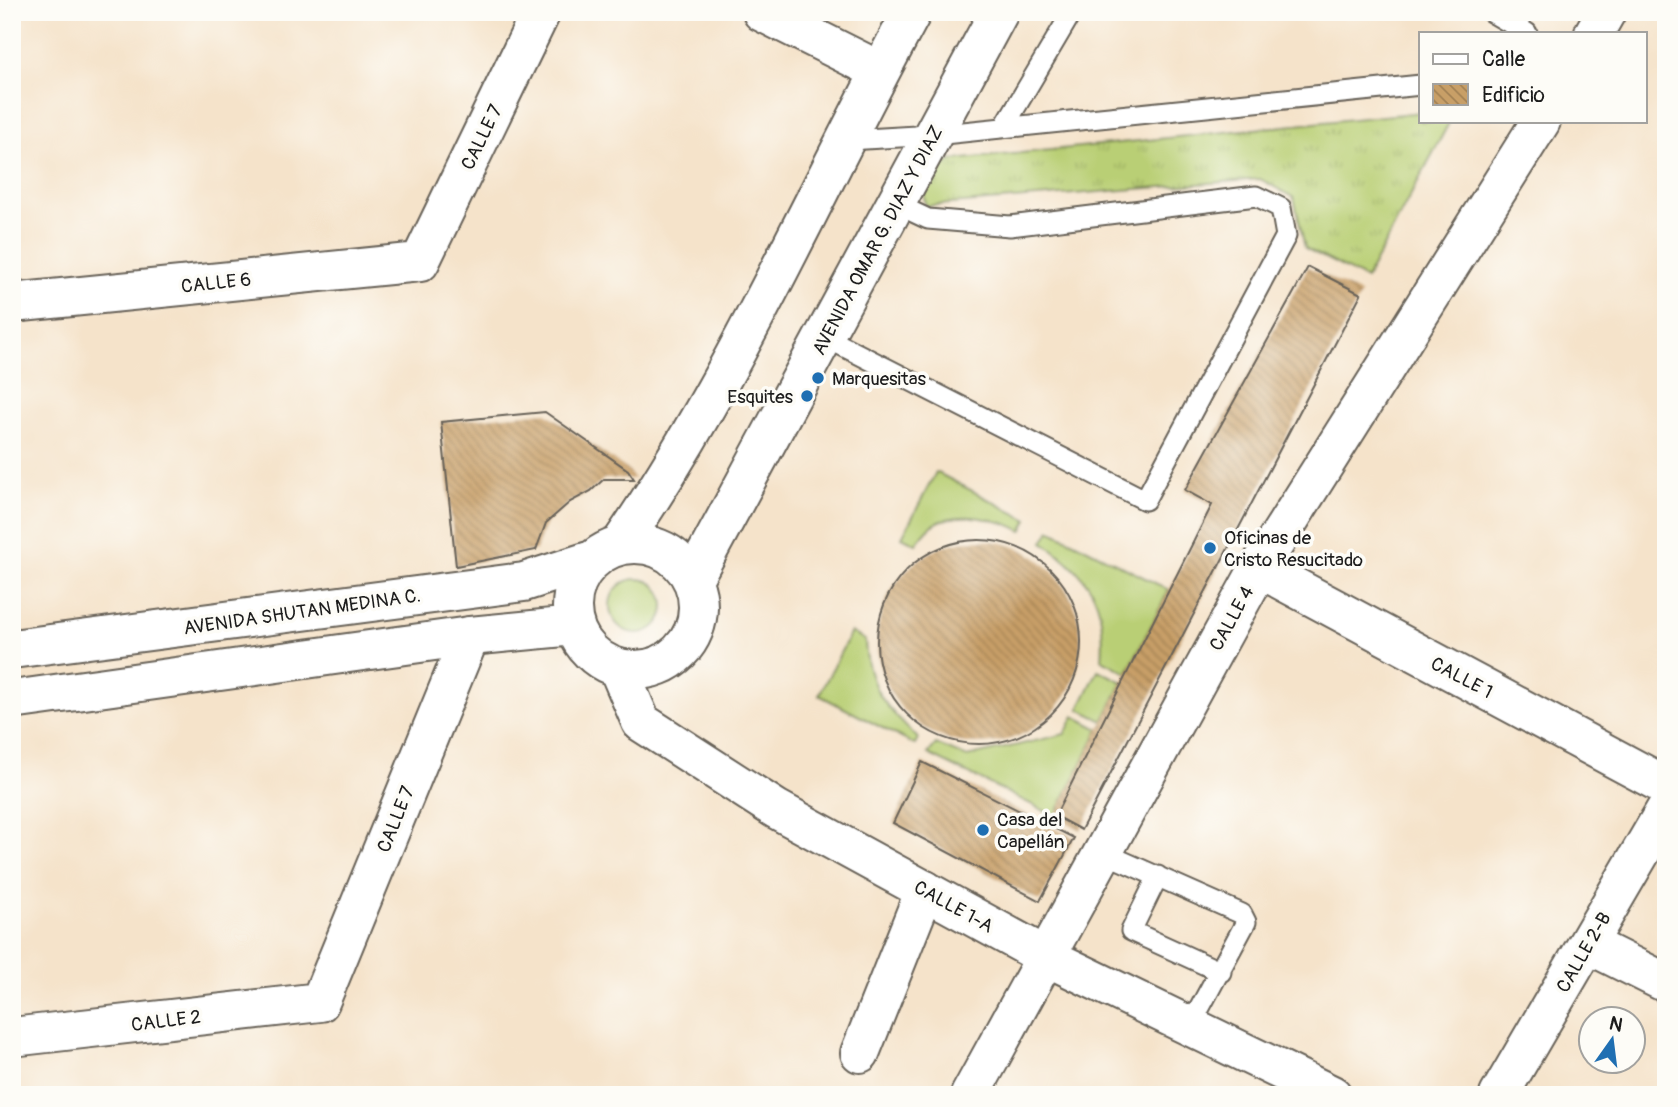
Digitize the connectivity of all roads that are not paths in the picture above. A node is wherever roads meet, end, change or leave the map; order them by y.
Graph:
1 (541, 12) edge
2 (762, 12) edge
3 (912, 12) edge
4 (999, 12) edge
5 (1072, 12) edge
6 (1491, 12) edge
7 (1606, 12) edge
8 (1525, 32) edge
9 (1595, 32) edge
10 (880, 71) junction
11 (1419, 85) edge
12 (1540, 122) edge
13 (1004, 127) junction
14 (934, 135) junction
15 (848, 140) junction
16 (912, 211) junction
17 (420, 262) joint
18 (12, 303) edge
19 (825, 337) junction
20 (605, 553) junction
21 (1259, 568) junction
22 (693, 579) junction
23 (574, 626) junction
24 (470, 636) junction
25 (12, 649) edge
26 (618, 668) junction
27 (12, 700) edge
28 (1666, 786) edge
29 (1666, 809) edge
30 (1102, 852) junction
31 (1158, 876) junction
32 (925, 890) junction
33 (1588, 944) junction
34 (1045, 956) junction
35 (1221, 972) junction
36 (1666, 983) edge
37 (320, 1002) joint
38 (1190, 1026) junction
39 (12, 1037) edge
40 (860, 1053) dead end
41 (970, 1095) edge
42 (1332, 1095) edge
43 (1499, 1095) edge

1 - 17 street, CALLE 7
2 - 10 street
3 - 10 street
4 - 14 street, AVENIDA OMAR G. DIAZ Y DIAZ
5 - 13 lane
6 - 8 lane
7 - 9 street
10 - 15 street
11 - 13 lane
12 - 21 street, CALLE 4
13 - 14 lane
14 - 15 lane
14 - 16 street, AVENIDA OMAR G. DIAZ Y DIAZ
15 - 20 street
16 - 19 street, AVENIDA OMAR G. DIAZ Y DIAZ
16 - 19 lane
17 - 18 street, CALLE 6
19 - 22 street, AVENIDA OMAR G. DIAZ Y DIAZ
20 - 22 street
20 - 23 street
20 - 25 street, AVENIDA SHUTAN MEDINA C.
21 - 28 street, CALLE 1
21 - 30 street, CALLE 4
22 - 26 street
23 - 24 street
23 - 26 street
24 - 27 street
24 - 37 street, CALLE 7
26 - 32 street, CALLE 1-A
29 - 33 street, CALLE 2-B
30 - 31 lane
30 - 34 street, CALLE 4
31 - 35 lane
31 - 35 lane
32 - 34 street, CALLE 1-A
32 - 40 street
33 - 36 street
33 - 43 street, CALLE 2-B
34 - 38 street, CALLE 1-A
34 - 41 street, CALLE 4
35 - 38 lane
37 - 39 street, CALLE 2
38 - 42 street, CALLE 1-A

